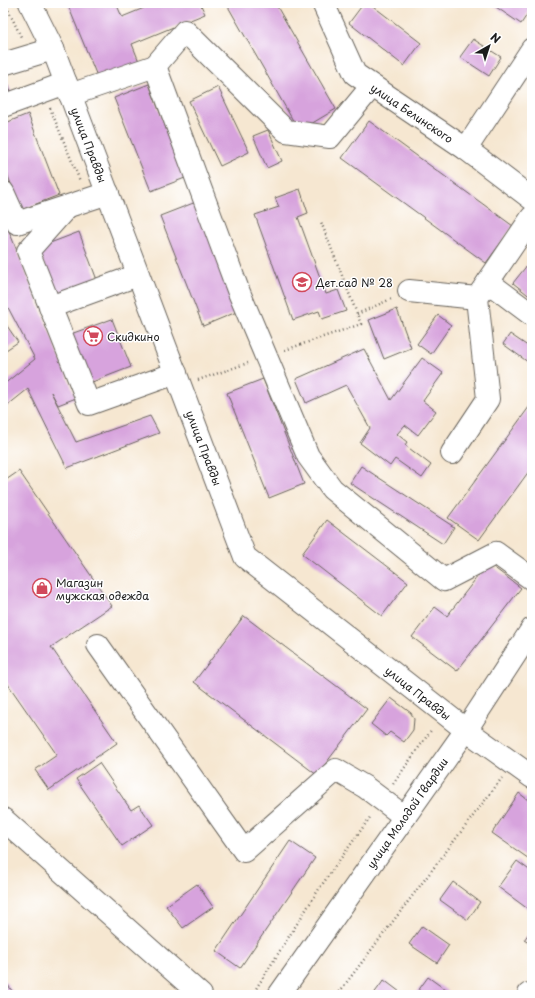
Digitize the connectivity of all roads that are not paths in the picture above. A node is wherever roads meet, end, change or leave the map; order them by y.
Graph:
1 (30, 3) edge
2 (323, 3) edge
3 (53, 49) junction
4 (532, 49) edge
5 (3, 64) edge
6 (155, 66) junction
7 (372, 86) junction
8 (68, 89) junction
9 (3, 106) edge
10 (466, 149) junction
11 (3, 192) edge
12 (108, 193) junction
13 (532, 199) edge
14 (67, 207) junction
15 (532, 217) edge
16 (138, 275) junction
17 (483, 290) junction
18 (409, 291) road end
19 (50, 307) junction
20 (532, 315) edge
21 (178, 379) junction
22 (452, 453) dead end
23 (532, 579) edge
24 (532, 629) edge
25 (98, 645) dead end
26 (466, 730) junction
27 (532, 777) edge
28 (405, 817) junction
29 (3, 819) edge
30 (200, 995) edge
31 (279, 995) edge

1 - 3 street, улица Правды
2 - 7 street, улица Белинского
3 - 5 street
3 - 8 street, улица Правды
4 - 10 street
6 - 7 street
6 - 8 street
6 - 23 street
7 - 10 street, улица Белинского
8 - 9 street
8 - 12 street, улица Правды
10 - 13 street, улица Белинского
11 - 14 street
12 - 14 street
12 - 16 street, улица Правды
14 - 19 street
15 - 17 street
16 - 19 street
16 - 21 street, улица Правды
17 - 18 street
17 - 20 street
17 - 22 street
19 - 21 street
21 - 26 street, улица Правды
24 - 26 street, улица Молодой Гвардии
25 - 28 street
26 - 27 street, улица Правды
26 - 28 street, улица Молодой Гвардии
28 - 31 street, улица Молодой Гвардии
29 - 30 street

